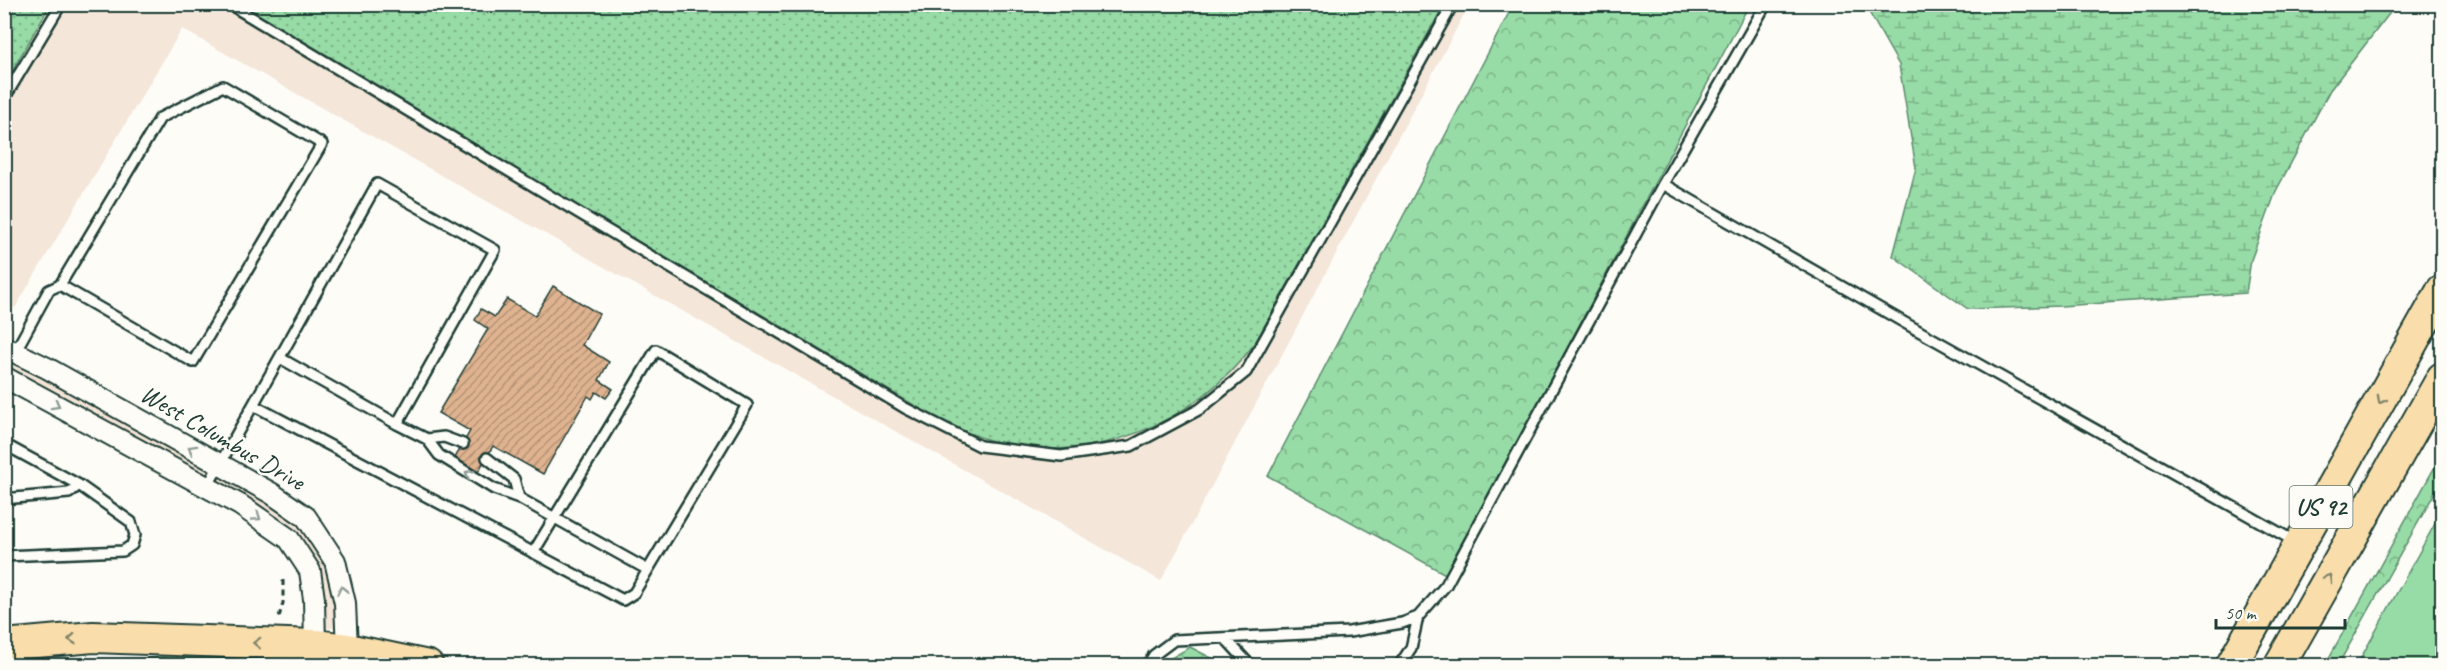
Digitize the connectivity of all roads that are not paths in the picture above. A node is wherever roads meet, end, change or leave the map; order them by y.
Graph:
1 (61, 4) edge
2 (229, 4) edge
3 (1453, 4) edge
4 (1766, 4) edge
5 (4, 99) edge
6 (1663, 184) junction
7 (60, 285) junction
8 (2442, 290) edge
9 (2410, 349) junction
10 (10, 350) edge
11 (280, 358) junction
12 (2442, 368) edge
13 (4, 377) edge
14 (2442, 378) edge
15 (253, 405) junction
16 (397, 424) junction
17 (426, 439) junction
18 (4, 444) edge
19 (464, 444) dead end
20 (487, 458) dead end
21 (220, 464) junction
22 (79, 485) junction
23 (207, 487) junction
24 (519, 498) junction
25 (4, 499) edge
26 (554, 518) junction
27 (2300, 544) junction
28 (533, 553) junction
29 (4, 556) edge
30 (648, 570) junction
31 (1418, 617) junction
32 (1225, 638) junction
33 (151, 639) junction
34 (4, 645) edge
35 (313, 655) edge
36 (345, 657) edge
37 (13, 666) edge
38 (428, 666) edge
39 (1147, 666) edge
40 (1254, 666) edge
41 (1399, 666) edge
42 (2231, 666) edge
43 (2279, 666) edge

1 - 5 lane
2 - 3 lane
4 - 6 lane
6 - 27 lane
6 - 31 lane
7 - 7 lane
7 - 10 lane
8 - 9 main road, US 92
9 - 12 main road
9 -> 27 main road, US 92
21 -> 10 street, West Columbus Drive
11 - 15 lane
11 - 16 lane
11 - 16 lane
13 -> 23 street, West Columbus Drive
43 -> 14 main road, US 92
15 - 21 lane
15 - 28 lane
16 - 17 lane
17 - 19 lane
24 -> 17 lane
18 - 22 lane
20 - 24 lane
21 - 23 lane
36 -> 21 street, West Columbus Drive
22 - 25 lane
22 - 29 lane
23 -> 35 street, West Columbus Drive
24 - 26 lane
26 - 28 lane
26 - 30 lane
26 - 30 lane
27 - 42 main road, US 92
28 - 30 lane
31 - 32 lane
31 - 41 lane
32 - 39 lane
32 - 40 lane
33 -> 34 main road
35 -> 33 main road
33 - 37 main road
35 - 36 main road
36 - 38 main road

